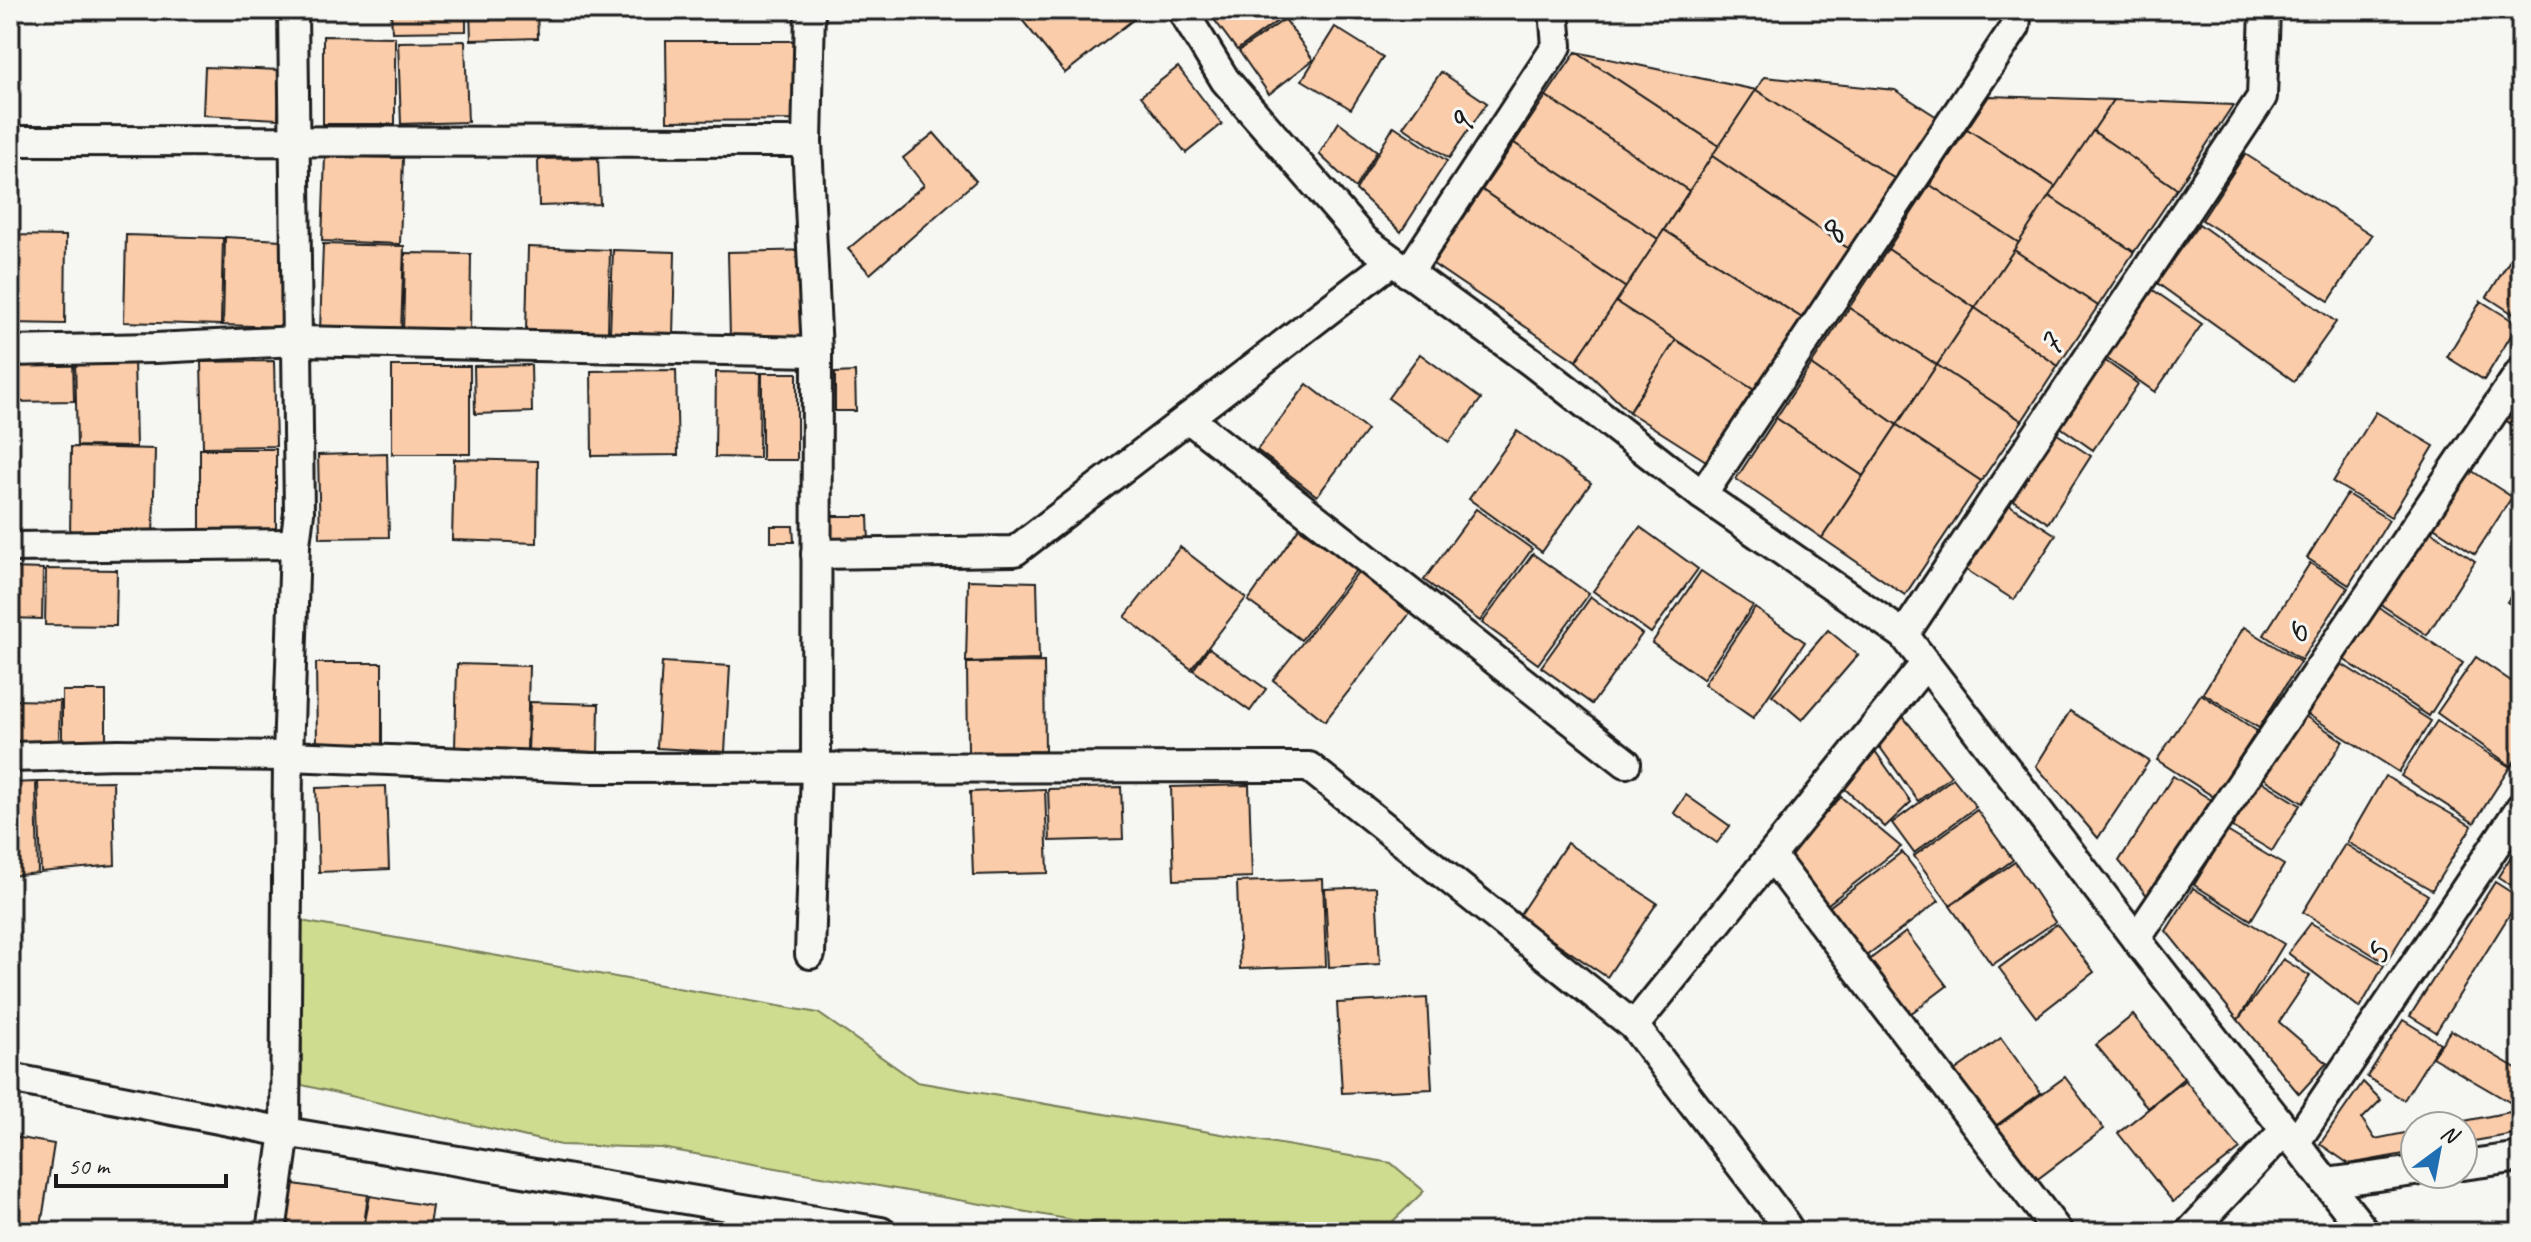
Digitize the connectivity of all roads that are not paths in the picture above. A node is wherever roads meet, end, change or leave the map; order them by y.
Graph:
1 (293, 10) edge
2 (810, 10) edge
3 (1182, 10) edge
4 (1554, 10) edge
5 (2017, 10) edge
6 (2265, 10) edge
7 (10, 141) edge
8 (295, 142) junction
9 (807, 142) junction
10 (1400, 267) junction
11 (297, 341) junction
12 (10, 351) edge
13 (817, 352) junction
14 (2521, 371) edge
15 (1188, 418) junction
16 (1702, 495) junction
17 (295, 544) junction
18 (10, 547) edge
19 (816, 554) junction
20 (1904, 635) junction
21 (1926, 663) junction
22 (288, 756) junction
23 (10, 757) edge
24 (1626, 763) dead end
25 (816, 768) junction
26 (2521, 807) edge
27 (1772, 857) junction
28 (2136, 939) junction
29 (810, 954) dead end
30 (1634, 1026) junction
31 (10, 1078) edge
32 (285, 1132) junction
33 (2290, 1136) junction
34 (2521, 1157) edge
35 (2479, 1163) edge
36 (2399, 1173) edge
37 (2326, 1183) junction
38 (271, 1232) edge
39 (881, 1232) edge
40 (1790, 1232) edge
41 (2058, 1232) edge
42 (2190, 1232) edge
43 (2365, 1232) edge

1 - 8 street
2 - 9 street
3 - 10 street
4 - 10 street, 9
5 - 16 street, 8
6 - 20 street, 7
7 - 8 street
8 - 9 street
8 - 11 street
9 - 13 street
10 - 15 street, 9
10 - 16 street
11 - 12 street
11 - 13 street
11 - 17 street
13 - 19 street
14 - 28 street, 6
15 - 19 street, 9
15 - 24 street
16 - 20 street
17 - 18 street
17 - 22 street
19 - 25 street
20 - 21 street
21 - 27 street
21 - 28 street
22 - 23 street
22 - 25 street
22 - 32 street
25 - 29 street
25 - 30 street
26 - 33 street, 5
27 - 30 street
27 - 41 street
28 - 33 street
30 - 40 street
31 - 32 street
32 - 38 street
32 - 39 street
33 - 37 street
33 - 42 street, 5
34 - 35 street
36 - 37 street
37 - 43 street

